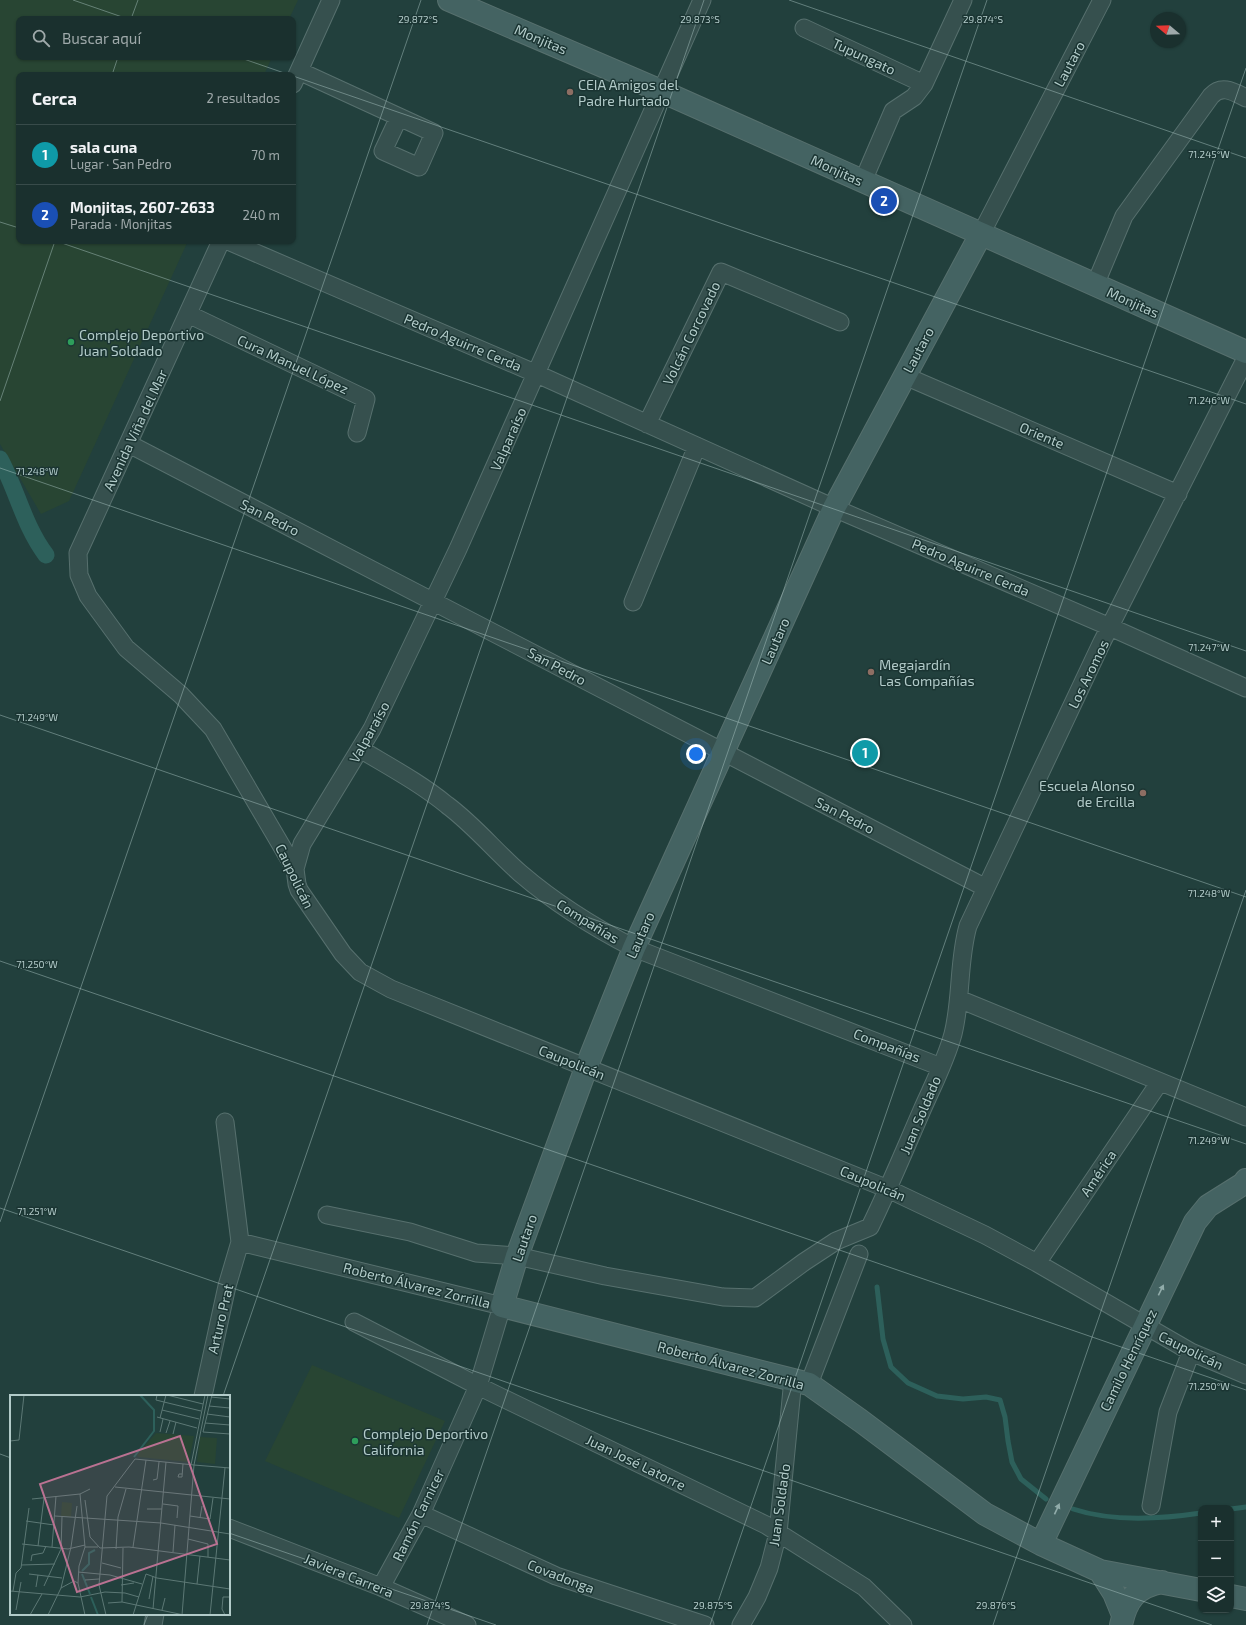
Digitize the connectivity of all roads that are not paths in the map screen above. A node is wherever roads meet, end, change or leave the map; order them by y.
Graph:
1 (331, 0) edge
2 (449, 0) edge
3 (702, 0) edge
4 (963, 0) edge
5 (1102, 0) edge
6 (804, 28) dead end
7 (296, 77) edge
8 (924, 84) junction
9 (661, 91) junction
10 (1246, 98) edge
11 (399, 117) dead end
12 (863, 181) junction
13 (980, 234) junction
14 (220, 244) edge
15 (235, 244) edge
16 (1095, 285) junction
17 (188, 314) junction
18 (840, 322) dead end
19 (1246, 352) edge
20 (1246, 358) edge
21 (537, 374) junction
22 (905, 376) junction
23 (647, 424) junction
24 (356, 433) dead end
25 (129, 444) junction
26 (697, 446) junction
27 (1178, 494) junction
28 (834, 508) junction
29 (78, 553) joint
30 (433, 601) junction
31 (633, 602) dead end
32 (1110, 627) junction
33 (1246, 688) edge
34 (360, 749) junction
35 (724, 752) junction
36 (295, 869) junction
37 (986, 888) junction
38 (634, 948) junction
39 (959, 999) junction
40 (941, 1067) junction
41 (586, 1068) junction
42 (1159, 1082) junction
43 (1246, 1117) edge
44 (225, 1122) dead end
45 (888, 1189) junction
46 (1242, 1190) edge
47 (327, 1215) dead end
48 (240, 1242) junction
49 (859, 1254) dead end
50 (517, 1256) junction
51 (1037, 1263) junction
52 (502, 1306) junction
53 (354, 1322) dead end
54 (1144, 1326) junction
55 (1191, 1352) junction
56 (1246, 1375) edge
57 (801, 1382) junction
58 (478, 1386) junction
59 (203, 1395) edge
60 (1151, 1506) dead end
61 (421, 1514) junction
62 (230, 1528) edge
63 (778, 1532) junction
64 (1040, 1544) junction
65 (1100, 1571) junction
66 (1162, 1582) junction
67 (381, 1587) junction
68 (1198, 1589) edge
69 (1234, 1597) edge
70 (1246, 1599) edge
71 (155, 1615) edge
72 (1122, 1620) edge
73 (153, 1625) edge
74 (467, 1625) edge
75 (705, 1625) edge
76 (741, 1625) edge
77 (903, 1625) edge

1 - 7 street
2 - 9 street, Monjitas
3 - 9 street, Valparaíso
4 - 8 street
5 - 13 street, Lautaro
6 - 8 street, Tupungato
7 - 11 street
8 - 12 street
9 - 12 street, Monjitas
9 - 21 street, Valparaíso
10 - 16 street
12 - 13 street, Monjitas
13 - 16 street, Monjitas
13 - 22 street, Lautaro
14 - 17 street, Avenida Viña del Mar
15 - 21 street, Pedro Aguirre Cerda
16 - 19 street, Monjitas
17 - 24 street, Cura Manuel López
17 - 25 street, Avenida Viña del Mar
18 - 23 street, Volcán Corcovado
20 - 27 street, Los Aromos
21 - 23 street, Pedro Aguirre Cerda
21 - 30 street, Valparaíso
22 - 27 street, Oriente
22 - 28 street, Lautaro
23 - 26 street, Pedro Aguirre Cerda
25 - 29 street, Avenida Viña del Mar
25 - 30 street, San Pedro
26 - 28 street, Pedro Aguirre Cerda
26 - 31 street
27 - 32 street, Los Aromos
28 - 32 street, Pedro Aguirre Cerda
28 - 35 street, Lautaro
29 - 36 street, Caupolicán
30 - 34 street, Valparaíso
30 - 35 street, San Pedro
32 - 33 street, Pedro Aguirre Cerda
32 - 37 street, Los Aromos
34 - 36 street, Valparaíso
34 - 38 street, Compañías
35 - 37 street, San Pedro
35 - 38 street, Lautaro
36 - 41 street, Caupolicán
37 - 39 street, Los Aromos
38 - 40 street, Compañías
38 - 41 street, Lautaro
39 - 40 street, Juan Soldado
39 - 42 street
40 - 45 street, Juan Soldado
41 - 45 street, Caupolicán
41 - 50 street, Lautaro
42 - 43 street
42 - 51 street, América
44 - 48 street
45 - 50 street, Juan Soldado
45 - 51 street, Caupolicán
54 -> 46 street, Camilo Henríquez
47 - 50 street
48 - 52 street, Roberto Álvarez Zorrilla
48 - 59 street, Arturo Prat
49 - 57 street, Juan Soldado
50 - 52 street, Lautaro
51 - 54 street, Caupolicán
52 - 57 street, Roberto Álvarez Zorrilla
52 - 58 street, Ramón Carnicer
53 - 58 street, Juan José Latorre
54 - 55 street, Caupolicán
64 -> 54 street, Camilo Henríquez
55 - 56 street, Caupolicán
55 - 60 street
57 - 63 street, Juan Soldado
57 - 64 street, Roberto Álvarez Zorrilla
58 - 61 street, Ramón Carnicer
58 - 63 street, Juan José Latorre
61 - 67 street, Ramón Carnicer
61 - 75 street, Covadonga
62 - 67 street, Javiera Carrera
63 - 76 street, Juan Soldado
63 - 77 street, Juan José Latorre
64 - 65 street, Roberto Álvarez Zorrilla
65 - 66 street, Roberto Álvarez Zorrilla
65 - 72 street
66 - 68 street, Roberto Álvarez Zorrilla
66 - 72 street
67 - 74 street, Javiera Carrera
69 - 70 street
71 - 73 street

